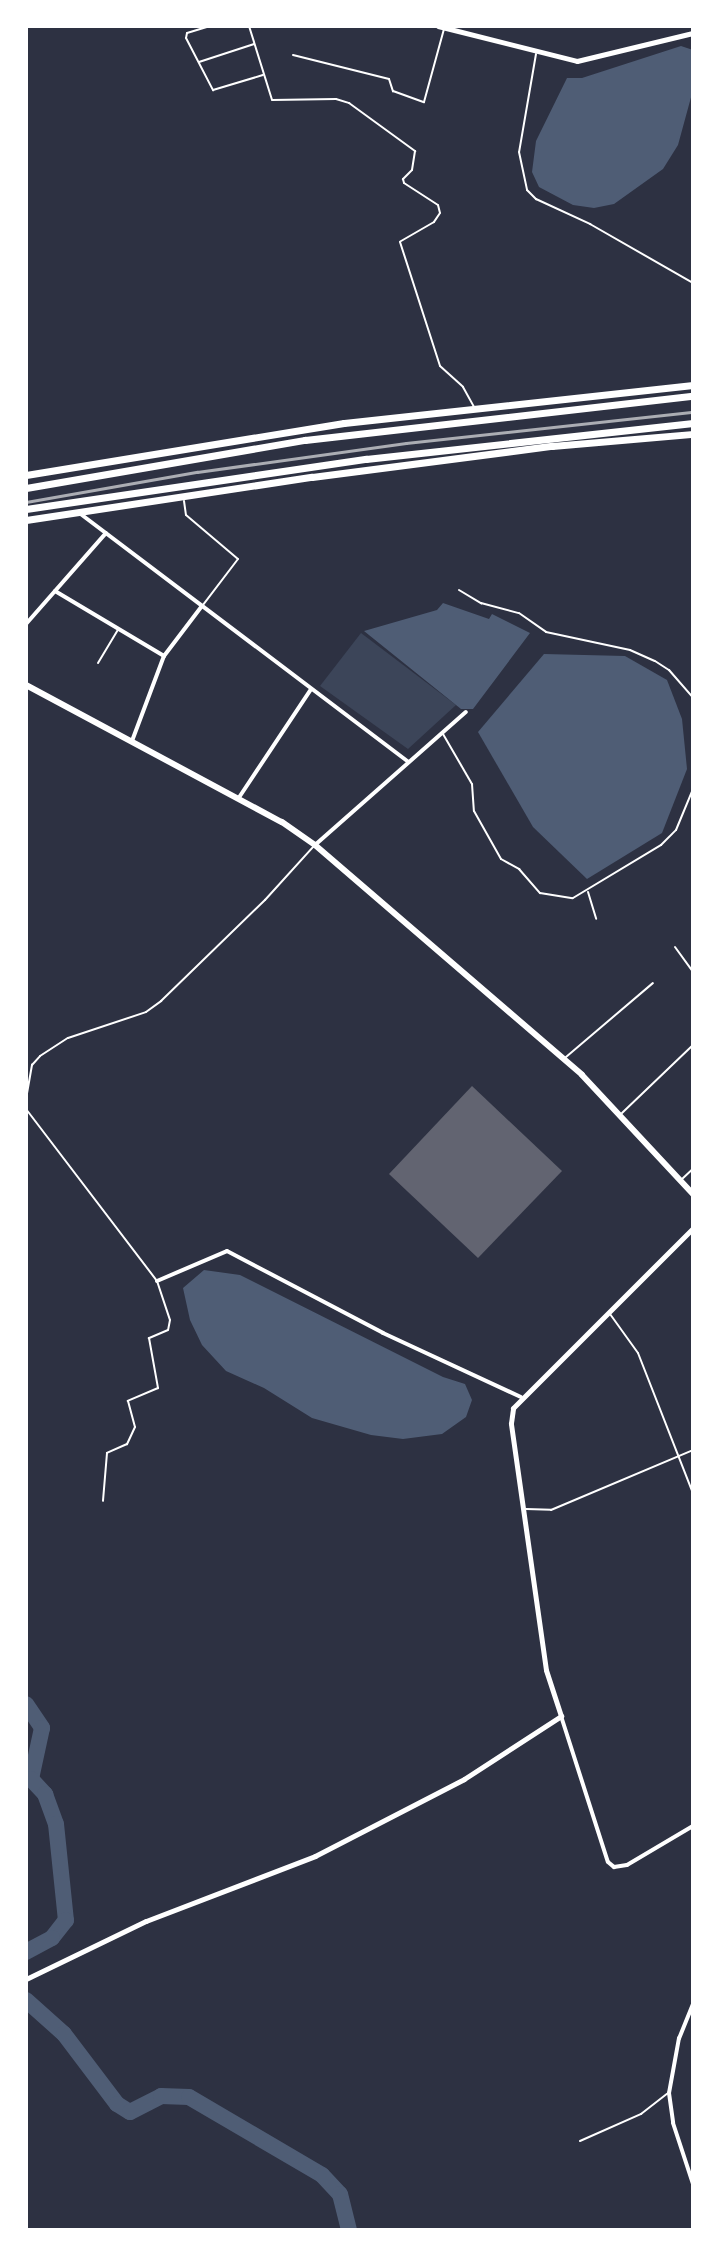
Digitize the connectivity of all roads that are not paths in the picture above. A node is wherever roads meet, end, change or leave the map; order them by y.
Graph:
1 (210, 26) edge
2 (249, 26) edge
3 (442, 27) edge
4 (693, 33) edge
5 (255, 44) junction
6 (536, 52) junction
7 (293, 55) dead end
8 (198, 63) junction
9 (264, 75) junction
10 (693, 283) edge
11 (693, 385) edge
12 (693, 396) edge
13 (474, 407) junction
14 (344, 423) junction
15 (693, 423) edge
16 (693, 434) edge
17 (305, 440) junction
18 (366, 459) junction
19 (26, 475) edge
20 (317, 476) junction
21 (26, 488) edge
22 (183, 494) junction
23 (26, 509) edge
24 (76, 510) junction
25 (26, 520) edge
26 (106, 533) junction
27 (459, 590) dead end
28 (55, 591) junction
29 (202, 606) junction
30 (26, 624) edge
31 (119, 629) junction
32 (164, 656) junction
33 (98, 663) dead end
34 (26, 685) edge
35 (311, 689) junction
36 (693, 698) edge
37 (466, 712) dead end
38 (442, 733) junction
39 (132, 742) junction
40 (408, 762) junction
41 (693, 789) edge
42 (238, 799) junction
43 (315, 845) junction
44 (588, 891) junction
45 (596, 919) dead end
46 (675, 947) dead end
47 (693, 972) edge
48 (653, 983) dead end
49 (693, 1045) edge
50 (564, 1059) junction
51 (26, 1099) edge
52 (26, 1109) edge
53 (620, 1115) junction
54 (693, 1169) edge
55 (680, 1180) junction
56 (693, 1194) edge
57 (693, 1228) edge
58 (157, 1281) junction
59 (609, 1312) junction
60 (521, 1397) junction
61 (693, 1450) edge
62 (678, 1456) junction
63 (693, 1493) edge
64 (103, 1501) dead end
65 (524, 1508) junction
66 (561, 1716) junction
67 (693, 1826) edge
68 (28, 1978) edge
69 (693, 2004) edge
70 (669, 2093) junction
71 (580, 2141) dead end
72 (693, 2184) edge

1 - 8 lane
2 - 5 lane
3 - 6 street
3 - 7 lane
4 - 6 street
5 - 8 lane
5 - 9 lane
6 - 10 lane
8 - 9 lane
9 - 13 lane
11 - 13 main road
12 - 17 main road
13 - 14 main road
14 - 17 main road
14 - 19 main road
15 - 18 main road
16 - 20 main road
17 - 21 main road
18 - 20 main road
18 - 23 main road
20 - 22 main road
22 - 24 main road
22 - 29 lane
24 - 25 main road
24 - 26 street
26 - 28 street
26 - 29 street
27 - 36 lane
28 - 30 street
28 - 31 street
29 - 32 street
29 - 35 street
31 - 32 street
31 - 33 lane
32 - 39 street
34 - 39 main road
35 - 40 street
35 - 42 street
37 - 38 street
38 - 40 street
38 - 44 lane
39 - 42 main road
40 - 43 street
41 - 44 lane
42 - 43 main road
43 - 50 main road
43 - 51 lane
44 - 45 lane
46 - 47 lane
48 - 50 lane
49 - 53 lane
50 - 53 main road
52 - 58 lane
53 - 55 main road
54 - 55 lane
55 - 56 main road
57 - 59 street
58 - 60 street
58 - 64 lane
59 - 60 street
59 - 62 lane
60 - 65 street
61 - 62 lane
62 - 63 lane
62 - 65 lane
65 - 66 street
66 - 67 street
66 - 68 street
69 - 70 street
70 - 71 lane
70 - 72 street

